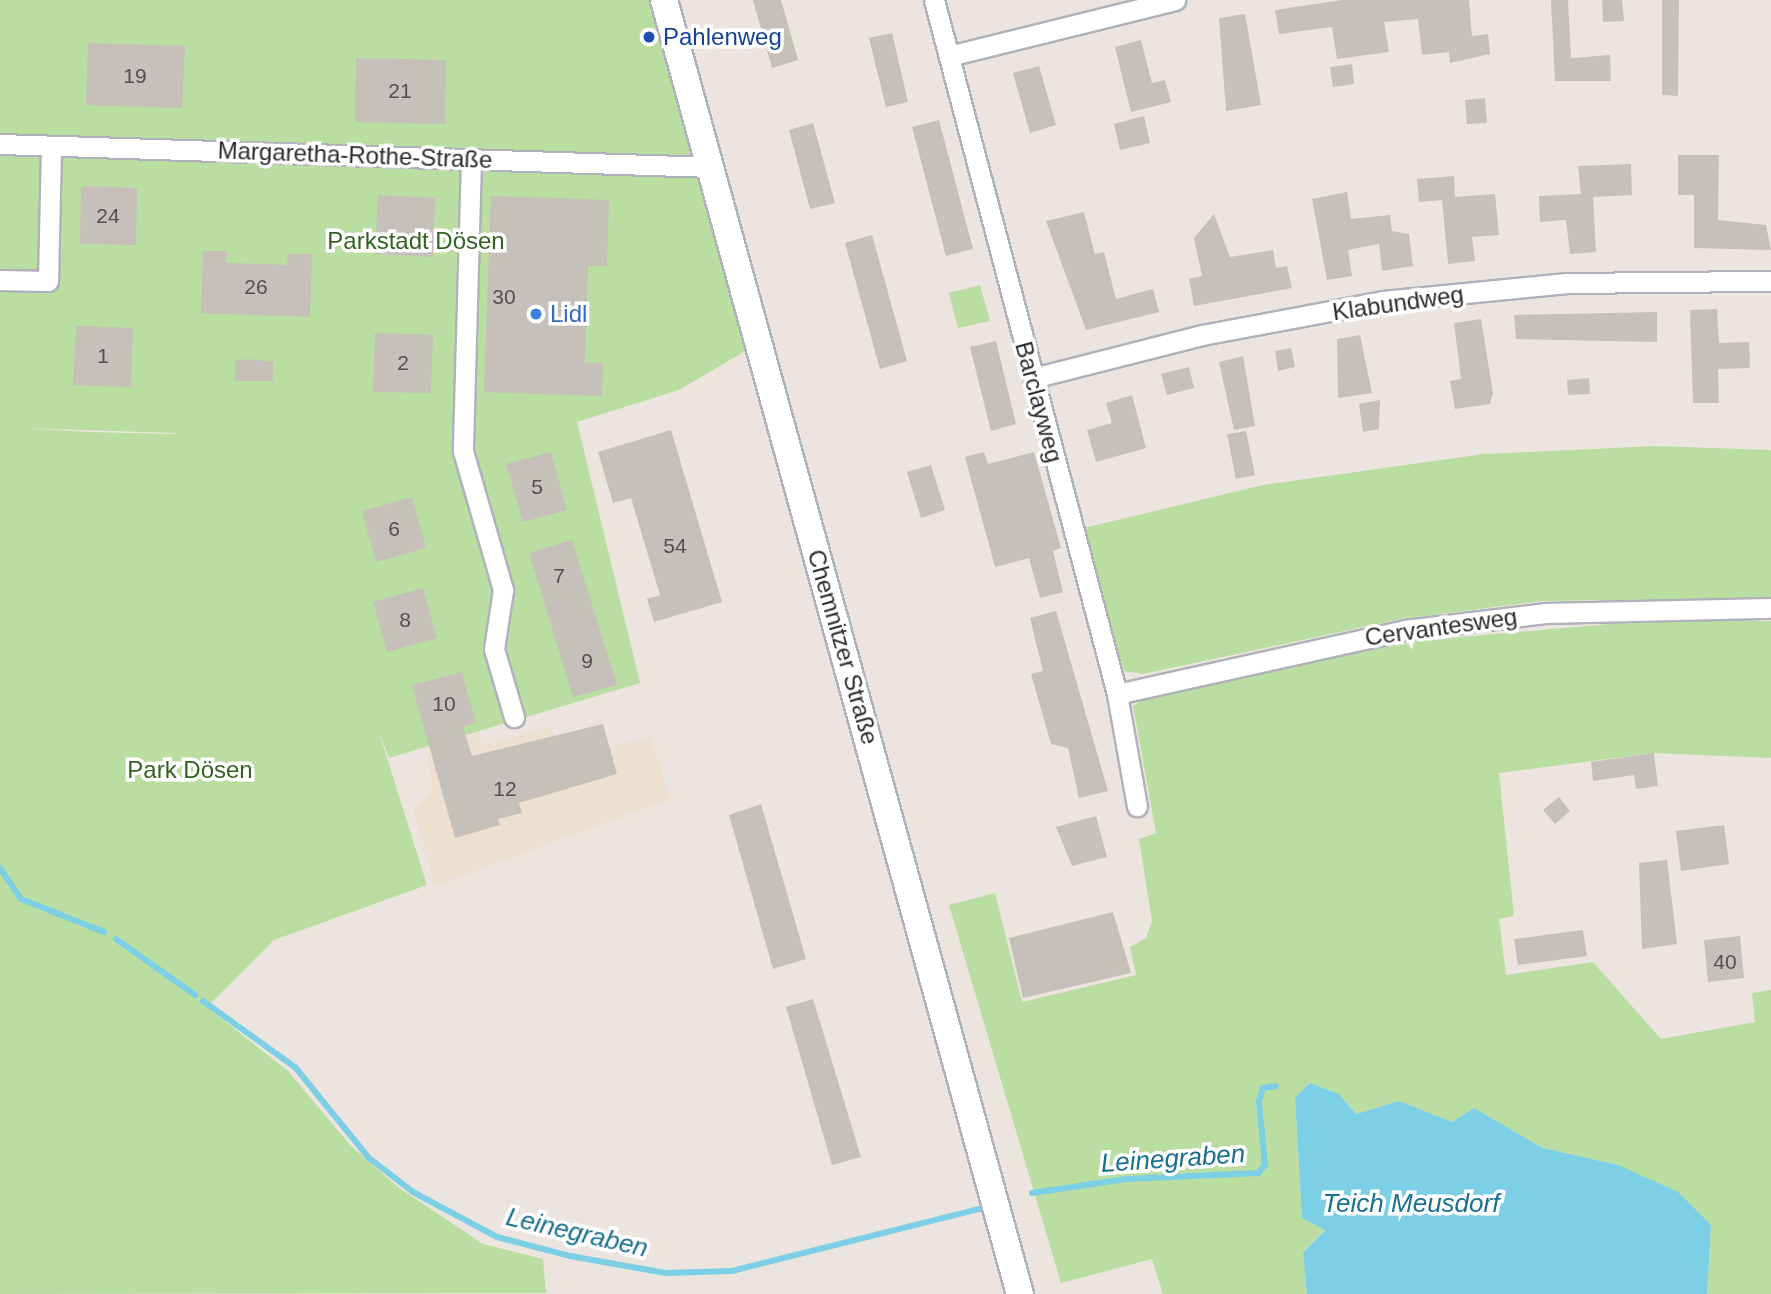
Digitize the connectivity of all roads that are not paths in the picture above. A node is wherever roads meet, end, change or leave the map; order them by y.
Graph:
1 (664, 0) edge
2 (934, 0) edge
3 (1175, 0) edge
4 (949, 56) junction
5 (0, 144) edge
6 (51, 146) junction
7 (471, 159) junction
8 (710, 167) junction
9 (0, 280) edge
10 (1771, 281) edge
11 (1033, 377) junction
12 (1771, 608) edge
13 (1117, 694) junction
14 (514, 717) dead end
15 (1137, 806) dead end
16 (1020, 1294) edge

1 - 8 main road, Chemnitzer Straße
2 - 4 street, Barclayweg
3 - 4 street
4 - 11 street, Barclayweg
5 - 6 street, Margaretha-Rothe-Straße
6 - 7 street, Margaretha-Rothe-Straße
6 - 9 street
7 - 8 street, Margaretha-Rothe-Straße
7 - 14 street
8 - 16 main road, Chemnitzer Straße
10 - 11 street, Klabundweg
11 - 13 street, Barclayweg
12 - 13 street, Cervantesweg
13 - 15 street, Barclayweg

